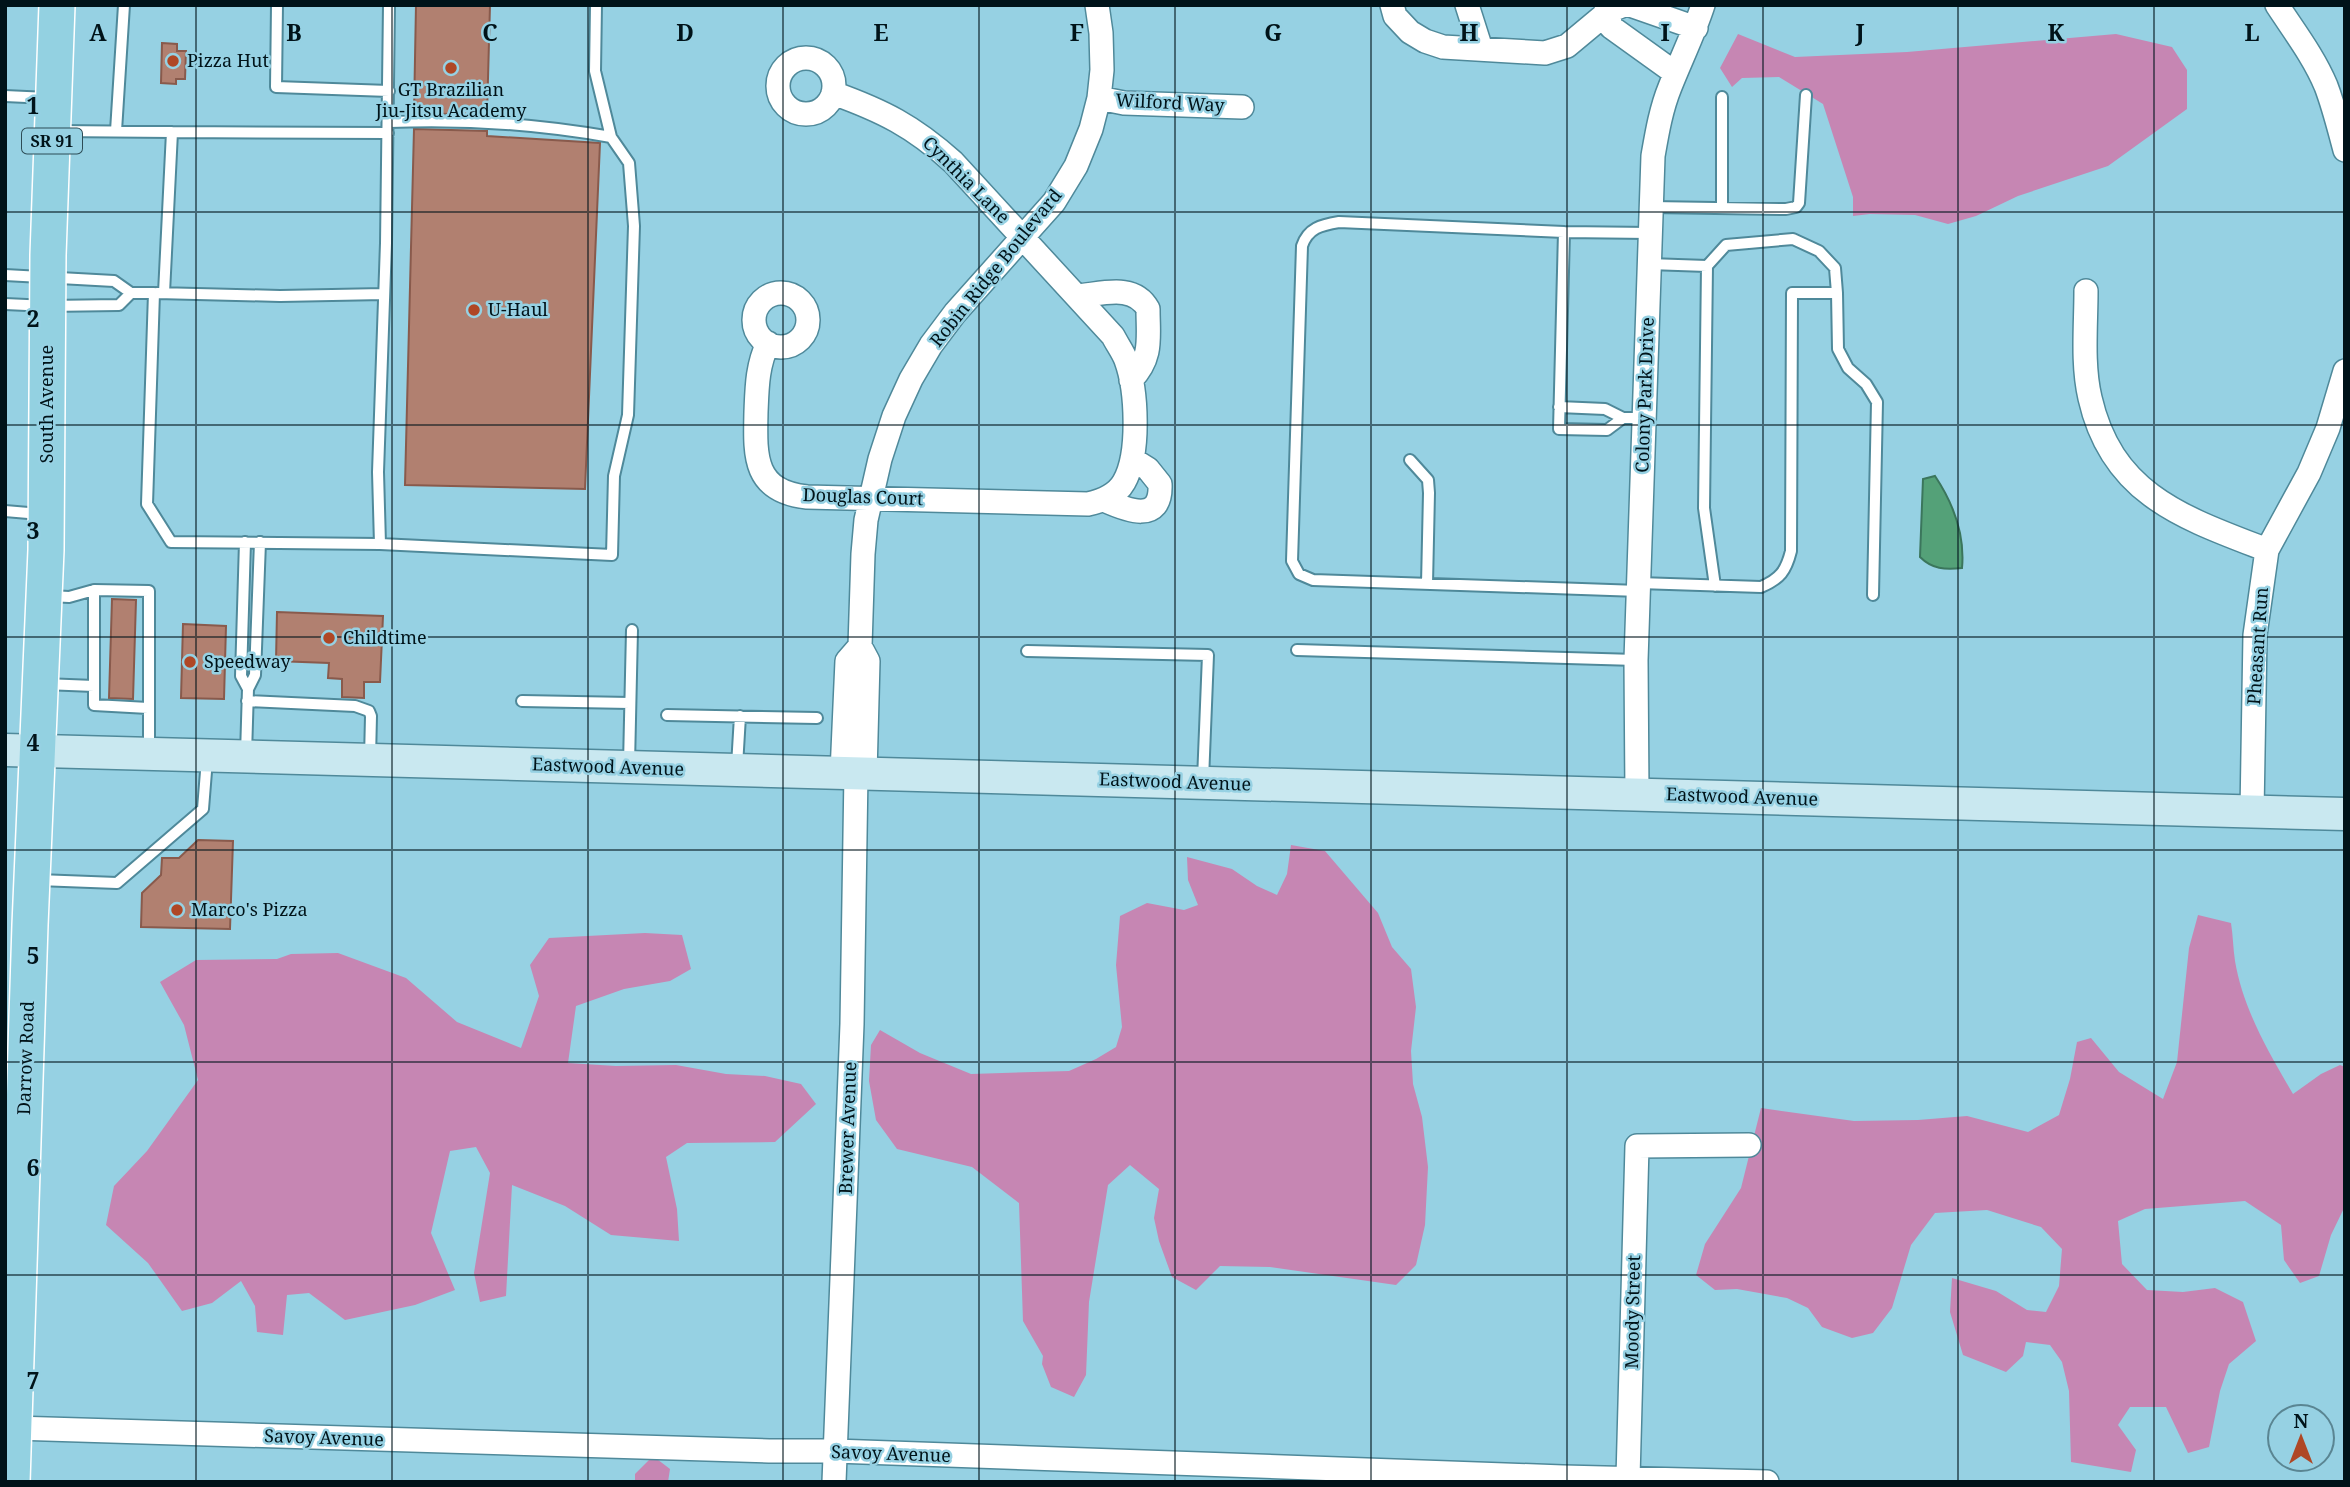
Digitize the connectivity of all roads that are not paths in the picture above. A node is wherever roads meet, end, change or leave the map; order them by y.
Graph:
1 (57, 5) edge
2 (124, 5) edge
3 (277, 5) edge
4 (389, 5) edge
5 (596, 5) edge
6 (1097, 5) edge
7 (1392, 5) edge
8 (1467, 5) edge
9 (1703, 5) edge
10 (2277, 5) edge
11 (1617, 7) edge
12 (1696, 28) junction
13 (1481, 49) junction
14 (1675, 73) junction
15 (389, 91) junction
16 (833, 93) dead end
17 (1807, 95) dead end
18 (5, 96) edge
19 (1722, 97) dead end
20 (1098, 98) junction
21 (1242, 107) dead end
22 (53, 115) junction
23 (389, 127) junction
24 (116, 131) junction
25 (172, 132) junction
26 (611, 137) junction
27 (2345, 150) edge
28 (1651, 207) junction
29 (1722, 208) junction
30 (1564, 232) junction
31 (1650, 233) junction
32 (1024, 237) junction
33 (1649, 264) junction
34 (1707, 266) junction
35 (5, 275) edge
36 (48, 291) junction
37 (2086, 291) dead end
38 (131, 293) junction
39 (159, 293) junction
40 (1837, 293) junction
41 (384, 294) junction
42 (1078, 296) junction
43 (5, 304) edge
44 (768, 344) dead end
45 (2345, 371) edge
46 (1132, 380) junction
47 (1559, 407) junction
48 (1634, 418) junction
49 (1132, 459) junction
50 (1410, 460) dead end
51 (870, 499) junction
52 (1104, 500) junction
53 (5, 511) edge
54 (46, 514) junction
55 (245, 542) junction
56 (260, 542) junction
57 (380, 544) junction
58 (46, 550) joint
59 (2267, 550) junction
60 (1427, 584) junction
61 (1715, 586) junction
62 (1639, 587) junction
63 (94, 590) junction
64 (1873, 594) dead end
65 (44, 596) junction
66 (632, 630) dead end
67 (1297, 650) dead end
68 (1027, 651) dead end
69 (1636, 660) junction
70 (41, 683) junction
71 (93, 686) junction
72 (247, 695) junction
73 (522, 701) dead end
74 (630, 703) junction
75 (148, 708) junction
76 (667, 715) dead end
77 (740, 716) junction
78 (817, 718) dead end
79 (21, 751) edge
80 (149, 754) junction
81 (207, 756) junction
82 (246, 757) junction
83 (370, 760) junction
84 (629, 767) junction
85 (737, 770) junction
86 (854, 773) junction
87 (1203, 782) junction
88 (1637, 794) junction
89 (2252, 812) junction
90 (2345, 814) edge
91 (32, 880) junction
92 (1749, 1145) dead end
93 (15, 1202) edge
94 (14, 1428) junction
95 (835, 1451) junction
96 (1619, 1479) edge
97 (12, 1482) edge
98 (834, 1482) edge
99 (1767, 1482) edge

1 - 22 main road, South Avenue / SR 91
2 - 24 lane
3 - 15 lane
4 - 15 lane
5 - 26 lane
6 - 20 street, Robin Ridge Boulevard
7 - 13 street
8 - 13 street
9 - 12 street, Colony Park Drive
10 - 27 street
11 - 12 street
11 - 13 street
11 - 14 street
12 - 14 street, Colony Park Drive
14 - 28 street, Colony Park Drive
15 - 23 lane
16 - 32 street, Cynthia Lane
17 - 29 lane
18 - 22 lane
19 - 29 lane
20 - 21 street, Wilford Way
20 - 32 street, Robin Ridge Boulevard
22 - 24 lane
22 - 36 main road, South Avenue / SR 91
23 - 25 lane
23 - 26 lane
23 - 41 lane
24 - 25 lane
25 - 39 lane
26 - 57 lane
28 - 29 lane
28 - 31 street, Colony Park Drive
30 - 31 lane
30 - 47 lane
30 - 60 lane
31 - 33 street, Colony Park Drive
32 - 42 street, Cynthia Lane
32 - 51 street, Robin Ridge Boulevard
33 - 34 lane
33 - 48 street, Colony Park Drive
34 - 40 lane
34 - 61 lane
35 - 36 lane
36 - 38 lane
36 - 38 lane
36 - 43 lane
36 - 54 main road, South Avenue / SR 91
37 - 59 street
38 - 39 lane
39 - 41 lane
39 - 55 lane
40 - 61 lane
40 - 64 lane
41 - 57 lane
42 - 46 street, Cynthia Lane
42 - 46 street
44 - 51 street, Douglas Court
45 - 59 street, Pheasant Run
46 - 49 street, Cynthia Lane
47 - 48 lane
47 - 48 lane
48 - 62 street, Colony Park Drive
49 - 52 street, Cynthia Lane
49 - 52 street
50 - 60 lane
51 - 52 street, Douglas Court
51 - 86 street, Robin Ridge Boulevard
53 - 54 lane
54 - 58 main road, South Avenue / SR 91
55 - 56 lane
55 - 72 lane
56 - 57 lane
56 - 72 lane
58 - 65 main road, Darrow Road / SR 91
59 - 89 street, Pheasant Run
60 - 62 lane
61 - 62 lane
62 - 69 street, Colony Park Drive
63 - 65 lane
63 - 71 lane
63 - 75 lane
65 - 70 main road, Darrow Road / SR 91
66 - 74 lane
67 - 69 lane
68 - 87 lane
69 - 88 street, Colony Park Drive
70 - 71 lane
70 - 79 main road, Darrow Road / SR 91
71 - 75 lane
72 - 82 lane
72 - 83 lane
73 - 74 lane
74 - 84 lane
75 - 80 lane
76 - 77 lane
77 - 78 lane
77 - 85 lane
79 - 80 street, Eastwood Avenue
79 - 91 main road, Darrow Road / SR 91
80 - 81 street, Eastwood Avenue
81 - 82 street, Eastwood Avenue
81 - 91 lane
82 - 83 street, Eastwood Avenue
83 - 84 street, Eastwood Avenue
84 - 85 street, Eastwood Avenue
85 - 86 street, Eastwood Avenue
86 - 87 street, Eastwood Avenue
86 - 95 street, Brewer Avenue
87 - 88 street, Eastwood Avenue
88 - 89 street, Eastwood Avenue
89 - 90 street, Eastwood Avenue
91 - 93 main road, Darrow Road / SR 91
92 - 96 street, Moody Street
93 - 94 main road, Darrow Road / SR 91
94 - 95 street, Savoy Avenue
94 - 97 main road, Darrow Road / SR 91
95 - 96 street, Savoy Avenue
95 - 98 street, Brewer Avenue
96 - 99 street, Savoy Avenue

